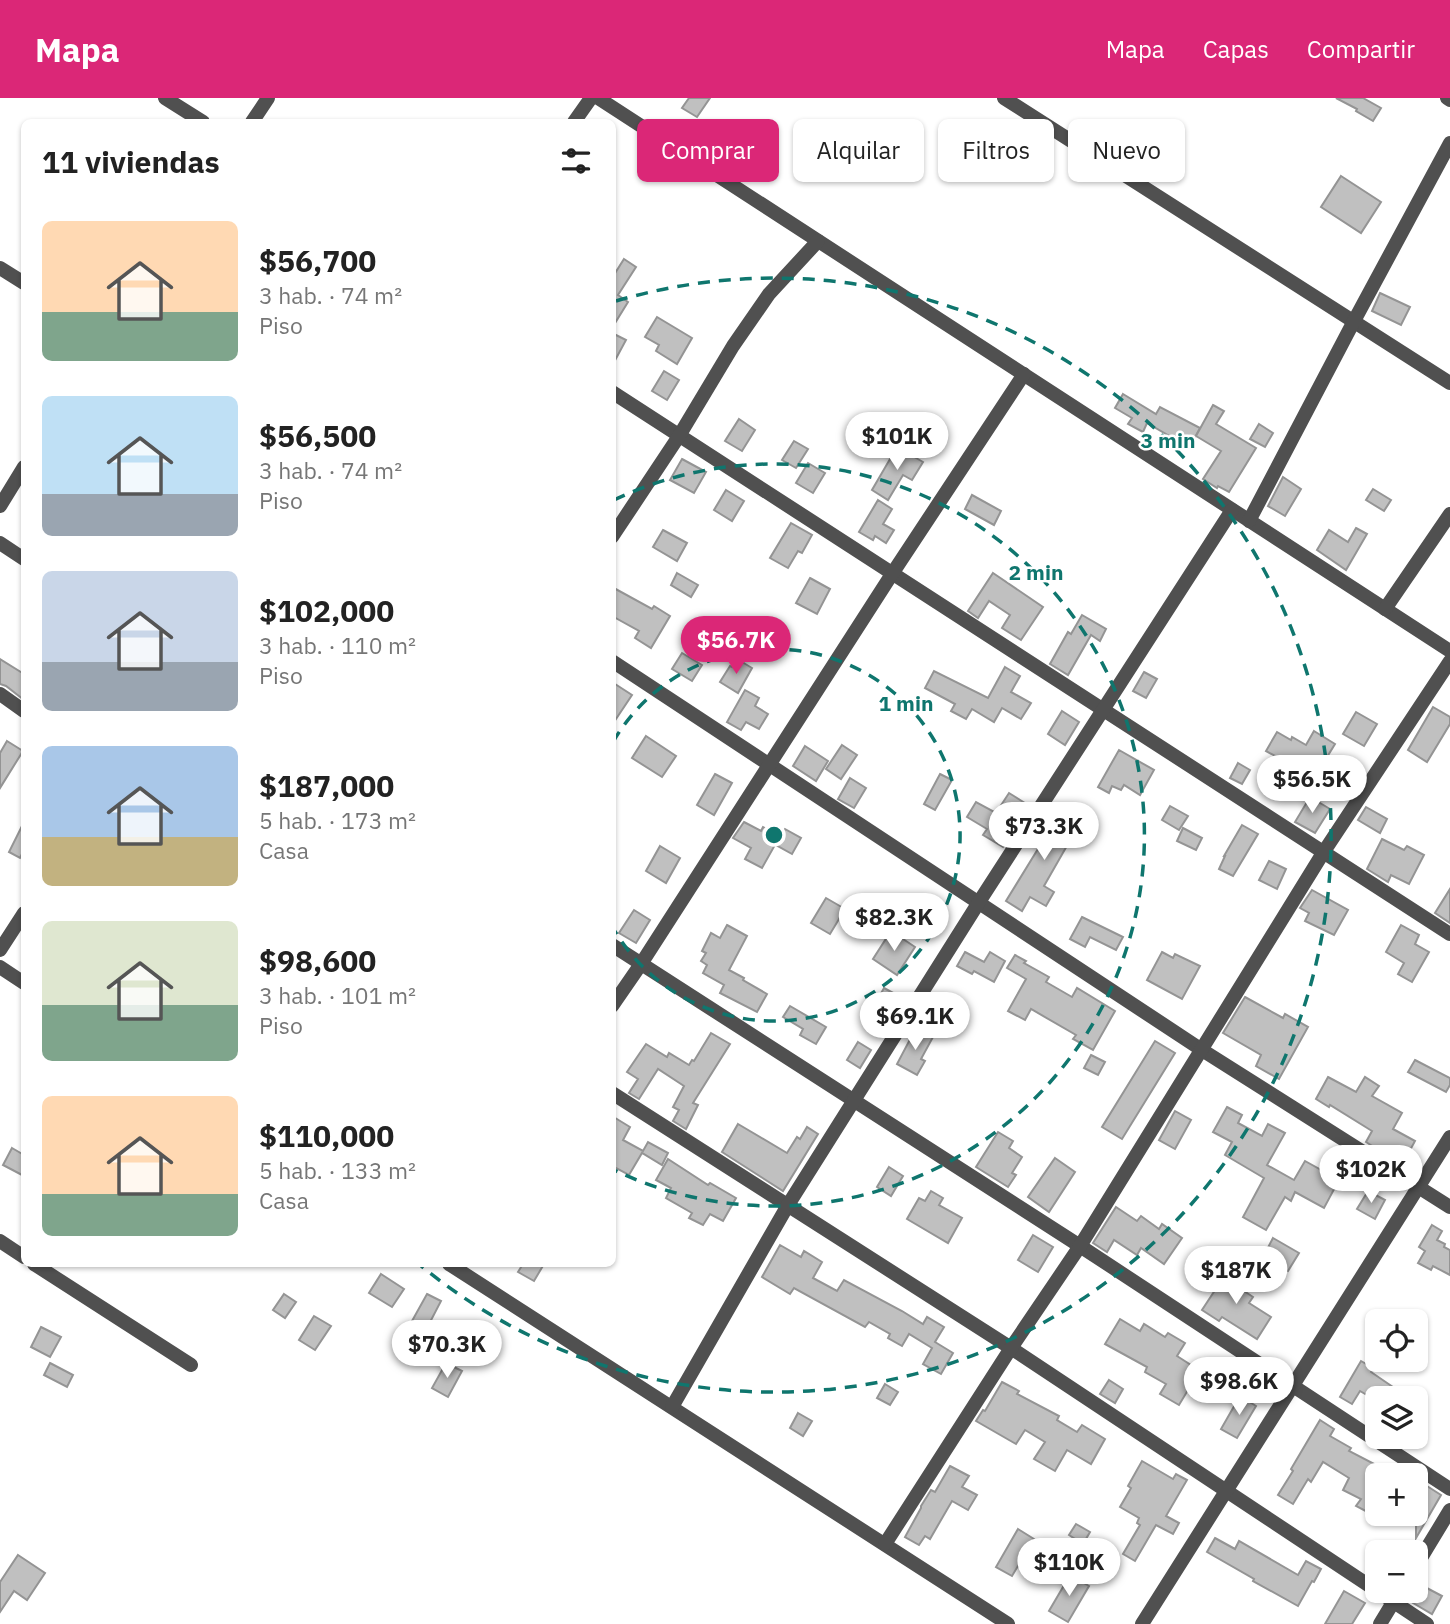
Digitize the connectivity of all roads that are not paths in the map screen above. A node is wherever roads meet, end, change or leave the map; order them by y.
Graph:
1 (165, 98) edge
2 (268, 98) edge
3 (591, 98) edge
4 (598, 98) edge
5 (1004, 98) edge
6 (198, 119) edge
7 (254, 119) edge
8 (576, 119) edge
9 (1450, 143) edge
10 (818, 241) junction
11 (0, 268) edge
12 (21, 282) edge
13 (1354, 321) junction
14 (1024, 374) junction
15 (1450, 383) edge
16 (616, 395) edge
17 (680, 436) junction
18 (21, 472) edge
19 (0, 506) edge
20 (1232, 510) junction
21 (1450, 514) edge
22 (1249, 521) junction
23 (616, 531) edge
24 (0, 543) edge
25 (21, 557) edge
26 (892, 574) junction
27 (1385, 609) junction
28 (1450, 651) edge
29 (1450, 661) edge
30 (616, 664) edge
31 (0, 694) edge
32 (21, 708) edge
33 (1103, 710) junction
34 (770, 764) junction
35 (1324, 853) junction
36 (979, 902) junction
37 (21, 918) edge
38 (1450, 934) edge
39 (616, 948) edge
40 (0, 950) edge
41 (641, 964) junction
42 (0, 967) edge
43 (21, 981) edge
44 (616, 1000) edge
45 (1202, 1050) junction
46 (616, 1096) edge
47 (855, 1102) junction
48 (1450, 1137) edge
49 (1418, 1186) junction
50 (788, 1205) junction
51 (1450, 1207) edge
52 (0, 1241) edge
53 (1080, 1246) junction
54 (21, 1255) edge
55 (39, 1267) edge
56 (455, 1267) edge
57 (1011, 1348) junction
58 (191, 1365) dead end
59 (1292, 1386) junction
60 (672, 1407) junction
61 (1450, 1489) edge
62 (1227, 1491) junction
63 (1450, 1510) edge
64 (885, 1544) junction
65 (1428, 1546) edge
66 (1365, 1576) edge
67 (1393, 1603) edge
68 (1404, 1603) edge
69 (1008, 1624) edge
70 (1142, 1624) edge
71 (1380, 1624) edge
72 (1427, 1624) edge

1 - 6 street
2 - 7 street
3 - 8 street
4 - 10 street
5 - 13 street
9 - 13 street
10 - 14 street
10 - 17 street
11 - 12 street
13 - 15 street
13 - 22 street
14 - 20 street
14 - 26 street
16 - 17 street
17 - 23 street
17 - 26 street
18 - 19 street
20 - 22 street
20 - 33 street
21 - 27 street
22 - 27 street
24 - 25 street
26 - 33 street
26 - 34 street
27 - 28 street
29 - 35 street
30 - 34 street
31 - 32 street
33 - 35 street
33 - 36 street
34 - 36 street
34 - 41 street
35 - 38 street
35 - 45 street
36 - 45 street
36 - 47 street
37 - 40 street
39 - 41 street
41 - 44 street
41 - 47 street
42 - 43 street
45 - 49 street
45 - 53 street
46 - 50 street
47 - 50 street
47 - 53 street
48 - 49 street
49 - 51 street
49 - 59 street
50 - 57 street
50 - 60 street
52 - 54 street
53 - 57 street
53 - 59 street
55 - 58 street
56 - 60 street
57 - 62 street
57 - 64 street
59 - 61 street
59 - 62 street
60 - 64 street
62 - 66 street
62 - 70 street
63 - 65 street
64 - 69 street
67 - 71 street
68 - 72 street

